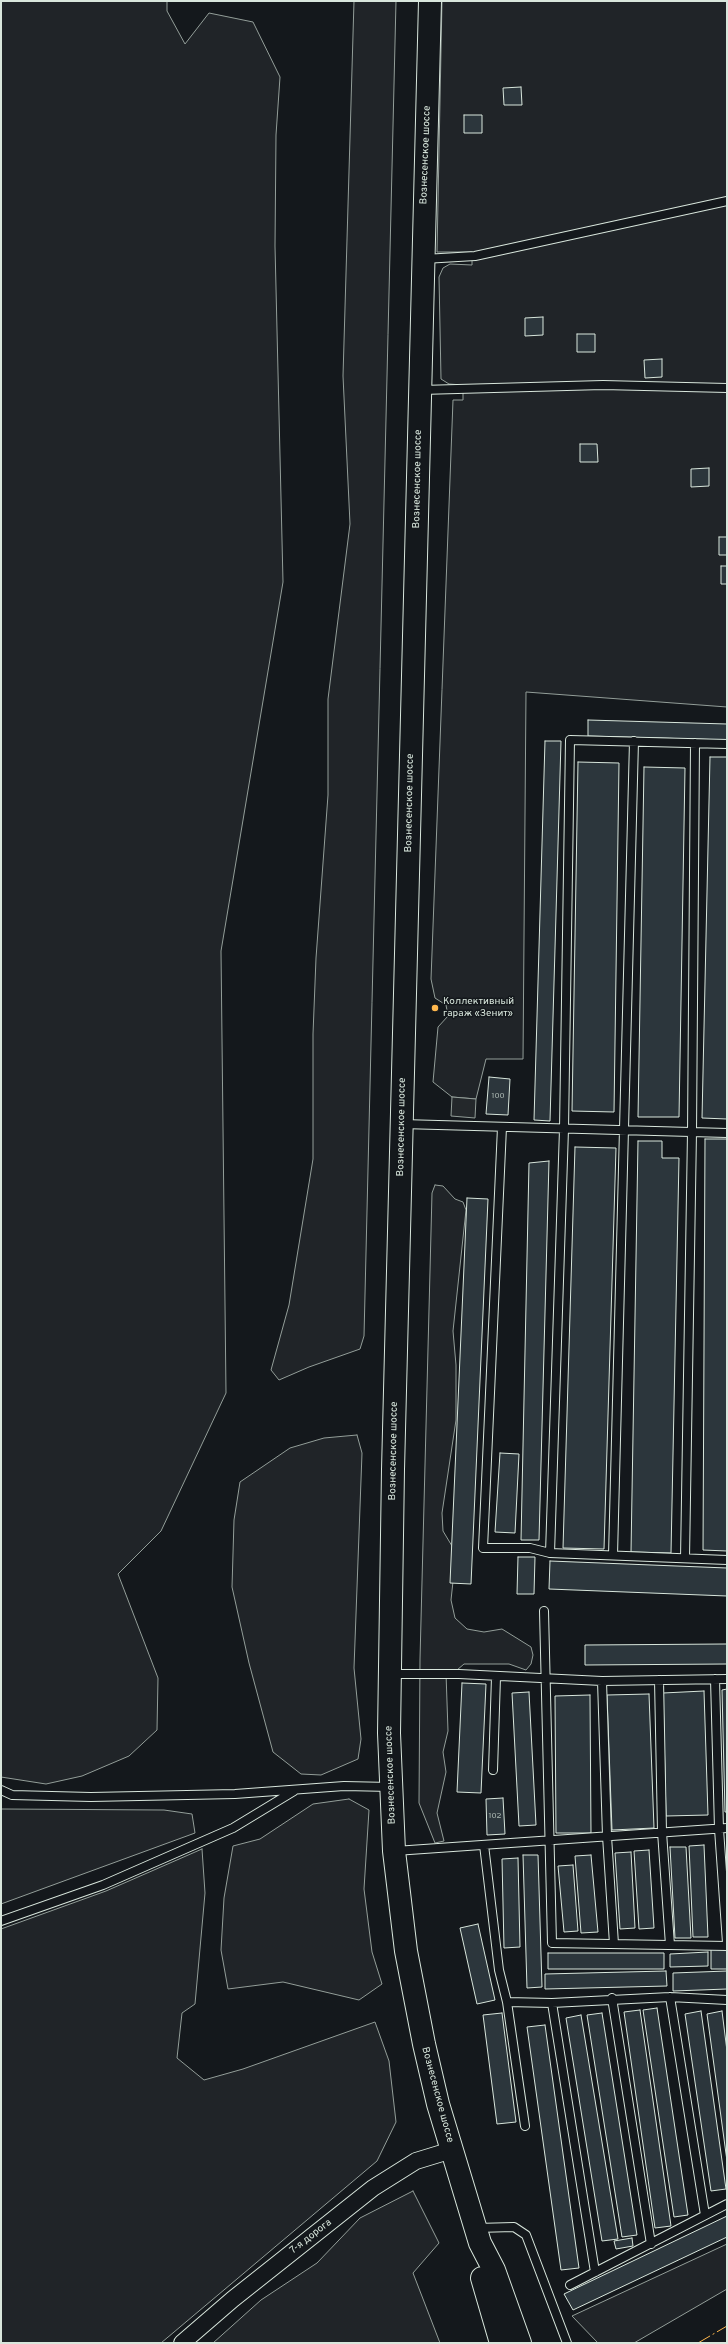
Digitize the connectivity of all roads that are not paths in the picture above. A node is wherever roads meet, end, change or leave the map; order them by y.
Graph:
1 (430, 1) edge
2 (727, 200) edge
3 (423, 259) junction
4 (727, 388) edge
5 (420, 390) junction
6 (634, 741) junction
7 (695, 743) junction
8 (727, 744) edge
9 (402, 1124) junction
10 (502, 1127) junction
11 (564, 1129) junction
12 (625, 1130) junction
13 (692, 1132) junction
14 (727, 1132) edge
15 (550, 1553) junction
16 (613, 1555) junction
17 (685, 1558) junction
18 (727, 1560) edge
19 (544, 1610) dead end
20 (390, 1674) junction
21 (496, 1677) junction
22 (546, 1679) junction
23 (715, 1679) junction
24 (727, 1679) edge
25 (659, 1680) junction
26 (602, 1681) junction
27 (493, 1770) dead end
28 (392, 1787) junction
29 (296, 1789) junction
30 (1, 1790) edge
31 (723, 1828) edge
32 (662, 1832) junction
33 (607, 1836) junction
34 (549, 1840) junction
35 (484, 1845) junction
36 (394, 1851) junction
37 (1, 1921) edge
38 (614, 1944) junction
39 (727, 1944) edge
40 (670, 1945) junction
41 (670, 1997) junction
42 (612, 1998) junction
43 (727, 2000) edge
44 (507, 2002) junction
45 (552, 2003) junction
46 (525, 2126) dead end
47 (452, 2150) junction
48 (727, 2204) edge
49 (705, 2215) junction
50 (478, 2235) junction
51 (650, 2244) junction
52 (595, 2272) junction
53 (570, 2285) dead end
54 (182, 2343) edge
55 (501, 2343) edge
56 (520, 2343) edge
57 (567, 2343) edge

1 - 3 main road, Вознесенское шоссе
2 - 3 lane
3 - 5 main road, Вознесенское шоссе
4 - 5 lane
5 - 9 main road, Вознесенское шоссе
6 - 7 lane
6 - 11 lane
6 - 12 lane
7 - 8 lane
7 - 13 lane
9 - 10 lane
9 - 20 main road, Вознесенское шоссе
10 - 11 lane
10 - 15 lane
11 - 12 lane
11 - 15 lane
12 - 13 lane
12 - 16 lane
13 - 14 lane
13 - 17 lane
15 - 16 lane
16 - 17 lane
17 - 18 lane
19 - 22 lane
20 - 21 lane
20 - 28 main road, Вознесенское шоссе
21 - 22 lane
21 - 27 lane
22 - 26 lane
22 - 34 lane
23 - 24 lane
23 - 25 lane
23 - 31 lane
25 - 26 lane
25 - 32 lane
26 - 33 lane
28 - 29 lane
28 - 36 main road, Вознесенское шоссе
29 - 30 lane
29 - 37 lane
31 - 32 lane
31 - 39 lane
32 - 33 lane
32 - 40 lane
33 - 34 lane
33 - 38 lane
34 - 35 lane
34 - 38 lane
35 - 36 lane
35 - 44 lane
36 - 47 main road, Вознесенское шоссе
38 - 40 lane
39 - 40 lane
41 - 42 lane
41 - 43 lane
41 - 49 lane
42 - 45 lane
42 - 51 lane
44 - 45 lane
44 - 46 lane
45 - 52 lane
47 - 50 main road, Вознесенское шоссе
47 - 54 street, 7-я дорога
48 - 49 lane
49 - 51 lane
50 - 55 main road, Вознесенское шоссе
50 - 56 main road, Вознесенское шоссе
50 - 57 lane
51 - 52 lane
52 - 53 lane

